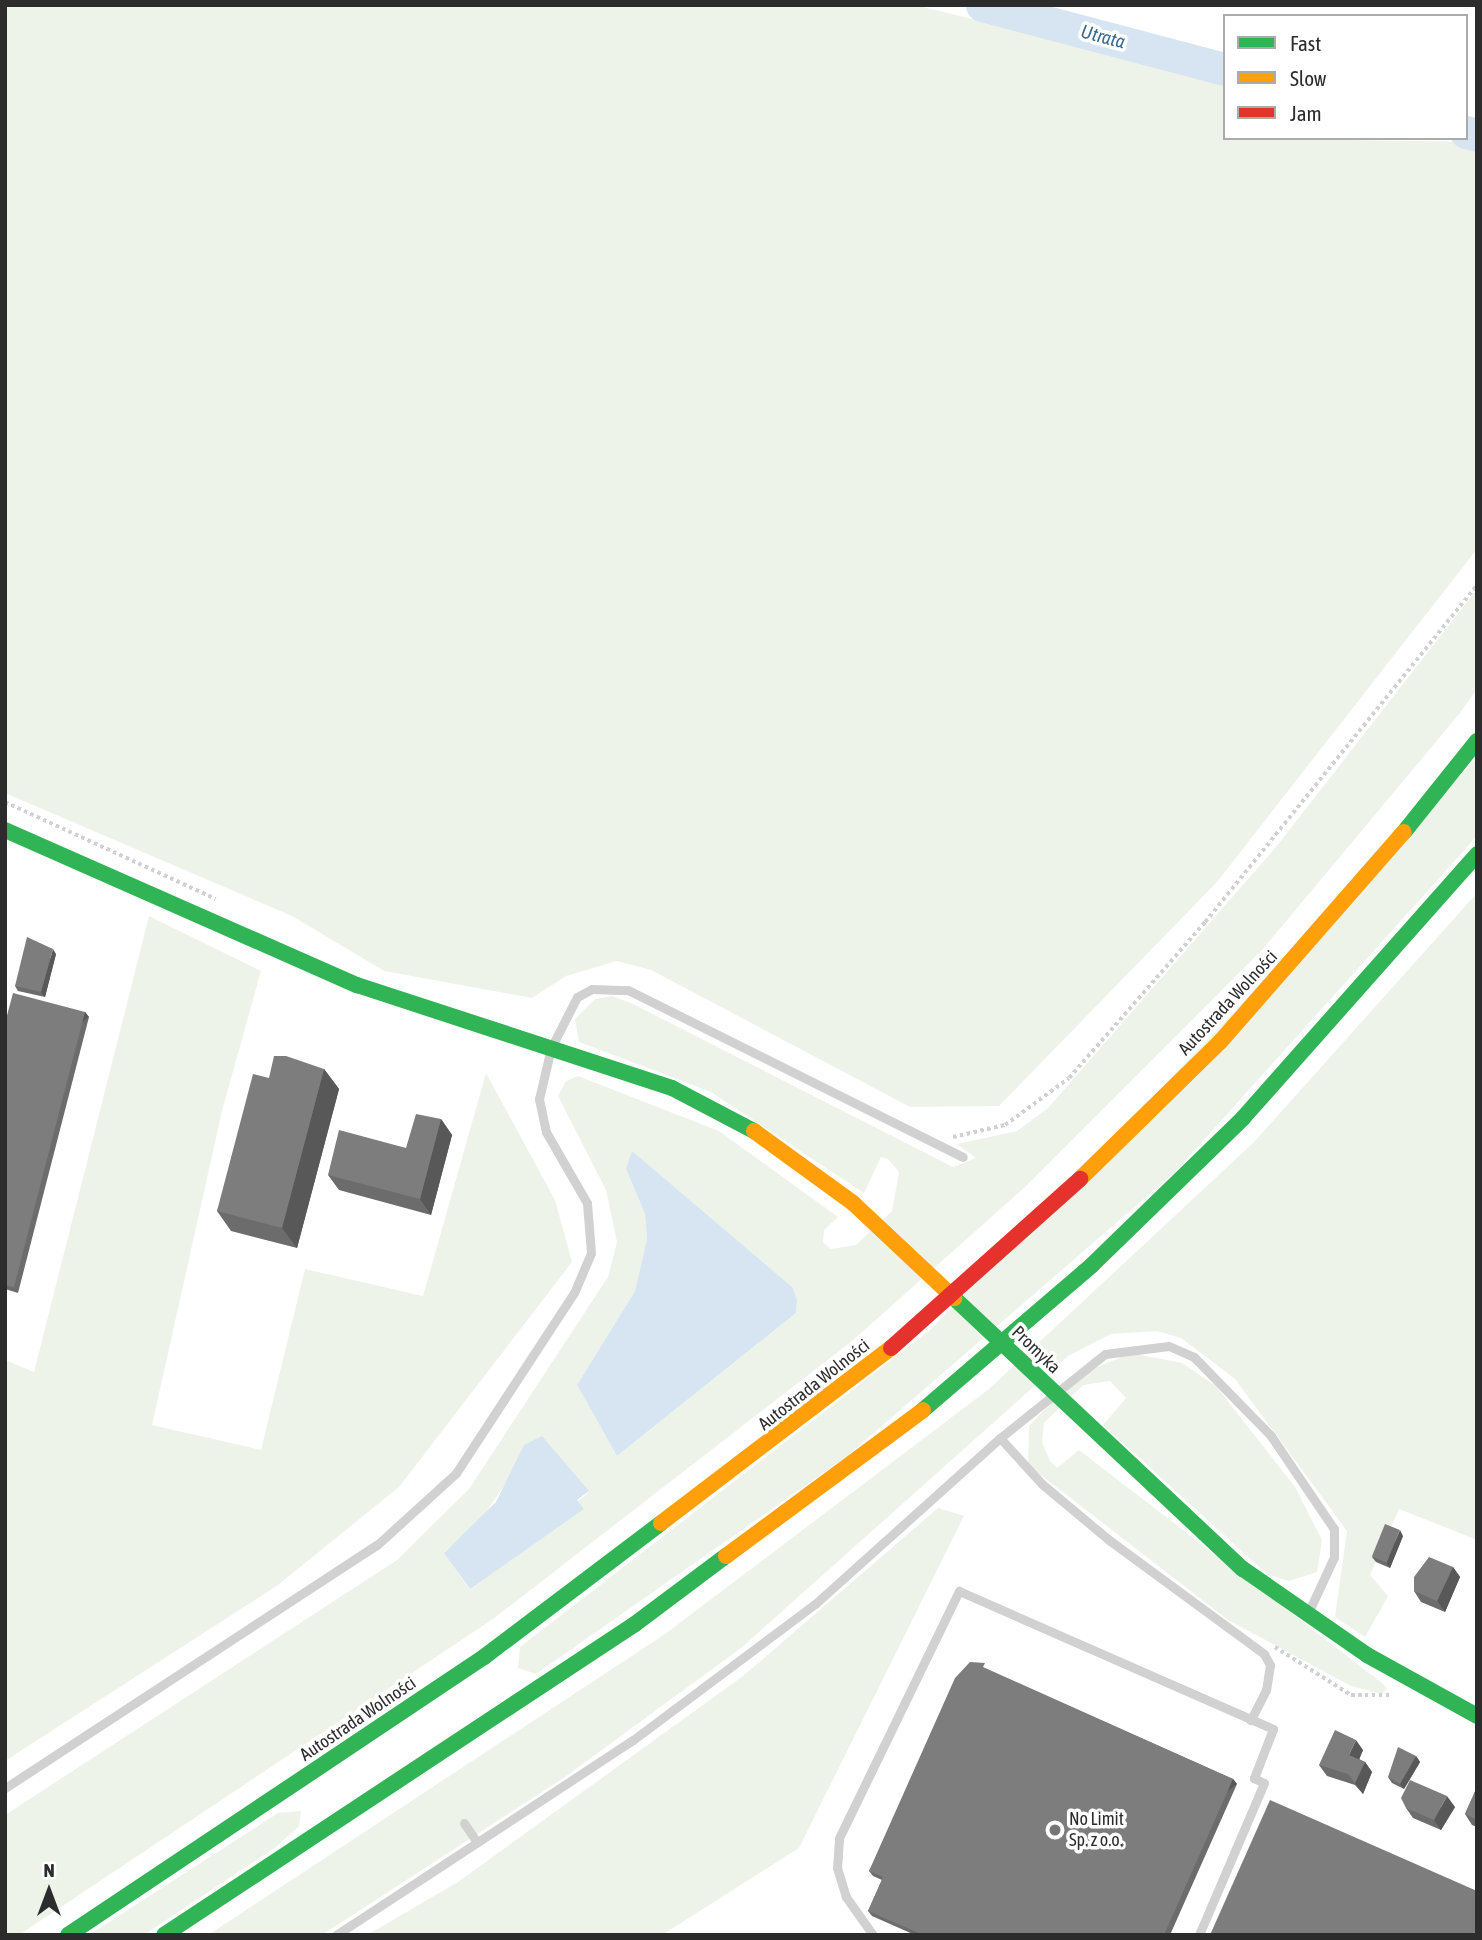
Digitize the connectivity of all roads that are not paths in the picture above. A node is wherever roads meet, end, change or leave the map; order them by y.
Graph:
1 (1477, 741) edge
2 (5, 830) edge
3 (1477, 853) edge
4 (551, 1048) junction
5 (963, 1157) dead end
6 (1000, 1438) junction
7 (1306, 1616) junction
8 (1477, 1716) edge
9 (1251, 1720) junction
10 (5, 1788) edge
11 (464, 1823) dead end
12 (477, 1842) junction
13 (68, 1935) edge
14 (164, 1935) edge
15 (337, 1935) edge
16 (873, 1935) edge
17 (1199, 1935) edge

1 - 13 main road, Autostrada Wolności
2 - 4 main road, Promyka
3 - 14 main road
4 - 5 lane
4 - 7 main road, Promyka
4 - 10 lane
6 - 7 lane
6 - 9 lane
6 - 12 lane
7 - 8 main road, Promyka
9 - 16 lane
9 - 17 lane
11 - 12 lane
12 - 15 lane

